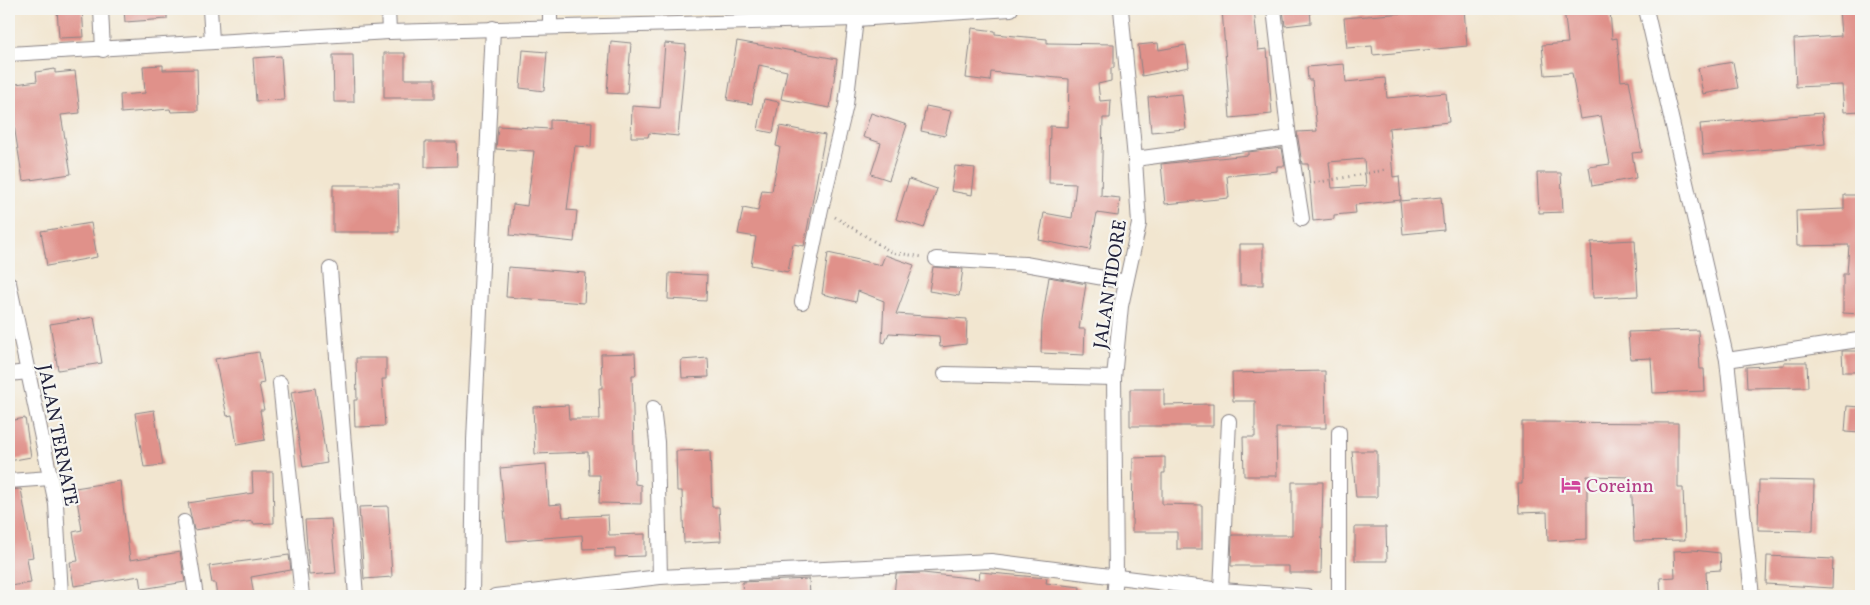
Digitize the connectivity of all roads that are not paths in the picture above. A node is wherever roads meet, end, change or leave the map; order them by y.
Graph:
1 (101, 9) edge
2 (210, 9) edge
3 (388, 9) edge
4 (550, 9) edge
5 (1011, 9) edge
6 (1121, 9) edge
7 (1274, 9) edge
8 (1646, 9) edge
9 (856, 20) junction
10 (550, 26) junction
11 (493, 28) junction
12 (389, 32) junction
13 (212, 41) junction
14 (103, 50) junction
15 (9, 54) edge
16 (1289, 138) junction
17 (1135, 159) junction
18 (1302, 219) dead end
19 (936, 259) road end
20 (330, 269) dead end
21 (1126, 282) junction
22 (9, 283) edge
23 (802, 302) dead end
24 (1858, 340) dead end
25 (1728, 360) junction
26 (28, 372) junction
27 (9, 374) edge
28 (945, 374) dead end
29 (1114, 378) junction
30 (280, 383) dead end
31 (653, 408) dead end
32 (1229, 420) dead end
33 (1339, 432) dead end
34 (50, 478) junction
35 (9, 482) edge
36 (184, 522) dead end
37 (660, 577) junction
38 (1116, 577) junction
39 (1221, 590) junction
40 (549, 593) edge
41 (61, 596) edge
42 (196, 596) edge
43 (302, 596) edge
44 (356, 596) edge
45 (472, 596) edge
46 (495, 596) edge
47 (1114, 596) edge
48 (1307, 596) edge
49 (1340, 596) edge
50 (1752, 596) edge

1 - 14 street
2 - 13 street
3 - 12 street
4 - 10 street
5 - 9 street
6 - 17 street, JALAN TIDORE
7 - 16 street
8 - 25 street
9 - 10 street
9 - 23 street
10 - 11 street
11 - 12 street
11 - 45 street
12 - 13 street
13 - 14 street
14 - 15 street
16 - 17 street
16 - 18 street
17 - 21 street, JALAN TIDORE
19 - 21 street
20 - 44 street
21 - 29 street, JALAN TIDORE
22 - 26 street, JALAN TERNATE
24 - 25 street
25 - 50 street
26 - 27 street
26 - 34 street, JALAN TERNATE
28 - 29 street
29 - 38 street, JALAN TIDORE
30 - 43 street
31 - 37 street
32 - 39 street
33 - 49 street
34 - 35 street
34 - 41 street, JALAN TERNATE
36 - 42 street
37 - 38 street
37 - 40 street
38 - 39 street
38 - 47 street, JALAN TIDORE
39 - 48 street
40 - 46 street

